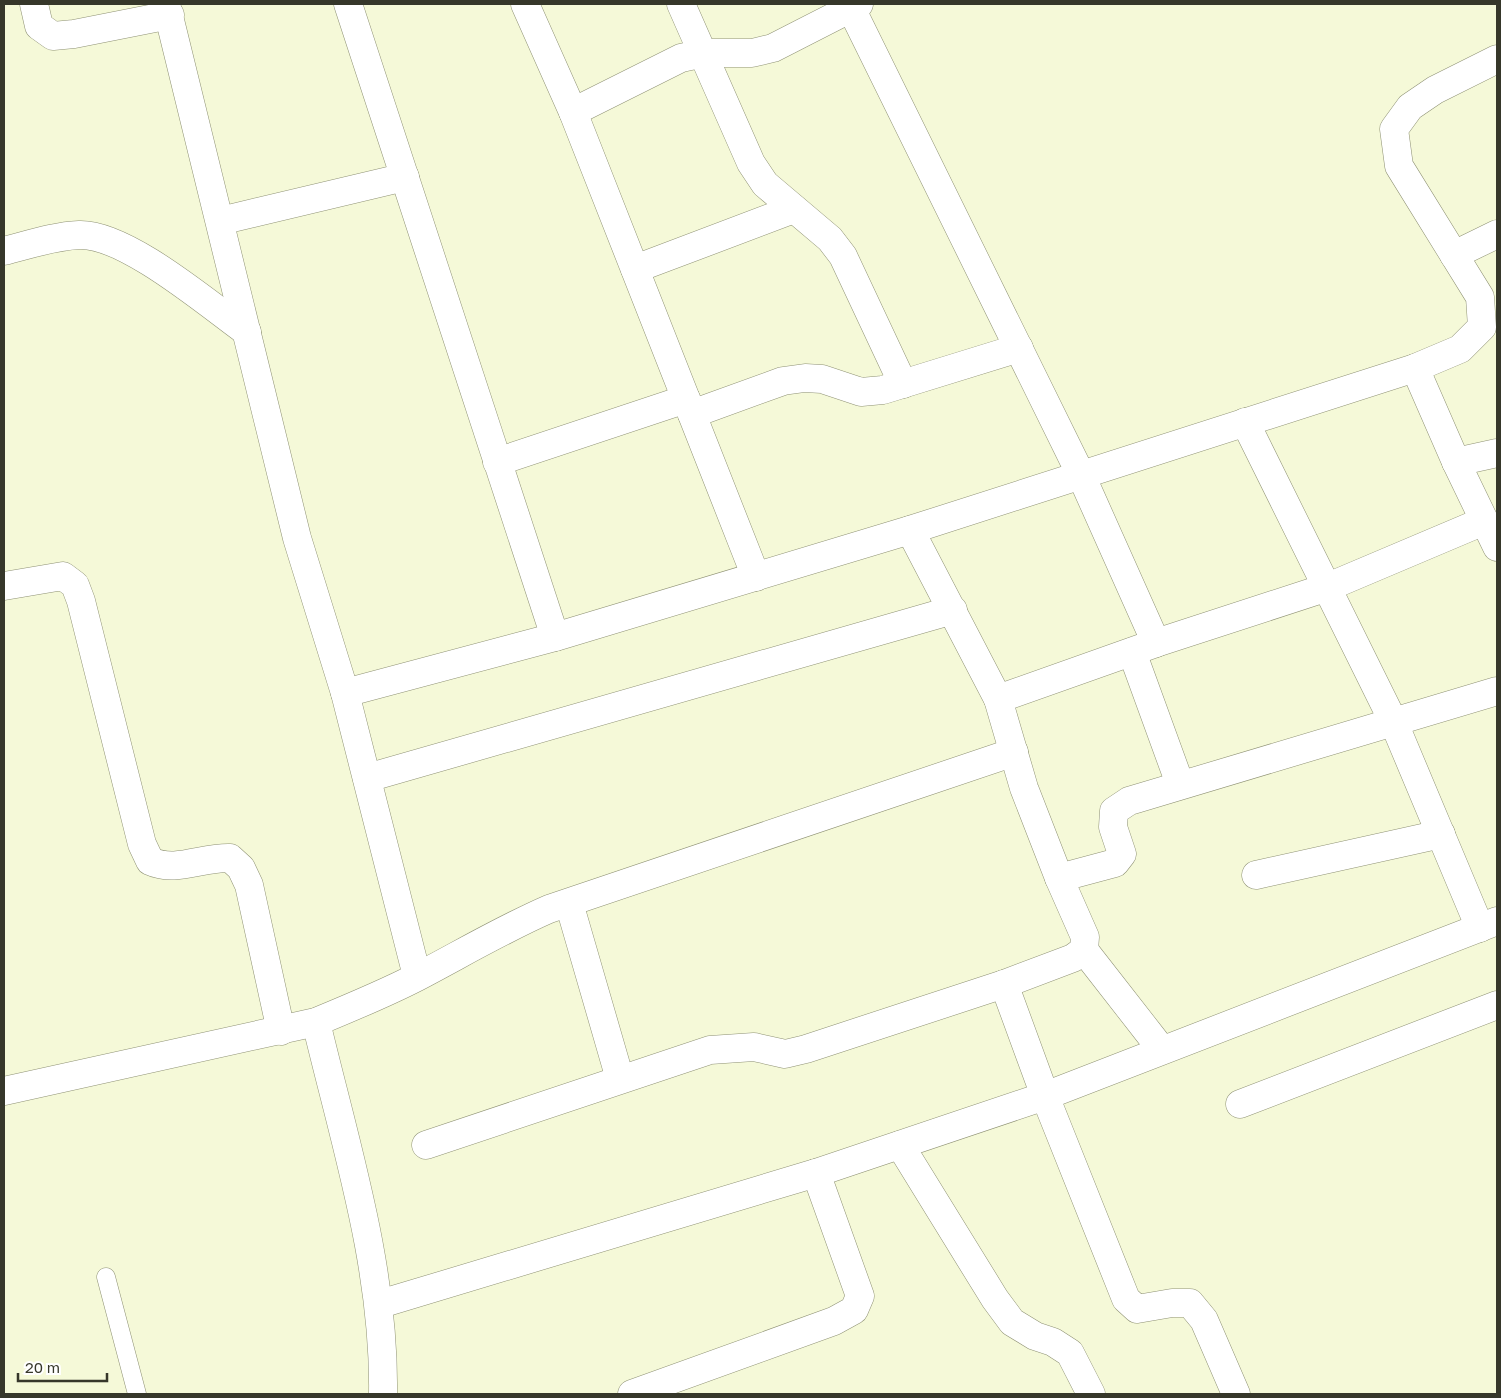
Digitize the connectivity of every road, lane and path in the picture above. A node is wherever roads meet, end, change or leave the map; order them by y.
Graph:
1 (34, 4) edge
2 (348, 4) edge
3 (526, 4) edge
4 (681, 4) edge
5 (853, 5) edge
6 (168, 9) edge
7 (704, 53) junction
8 (1497, 59) edge
9 (573, 112) junction
10 (405, 177) junction
11 (794, 209) junction
12 (220, 221) junction
13 (1497, 234) edge
14 (4, 251) edge
15 (1454, 255) junction
16 (635, 269) junction
17 (247, 332) junction
18 (1018, 348) junction
19 (1415, 368) junction
20 (903, 384) junction
21 (689, 406) junction
22 (1245, 422) junction
23 (1497, 453) edge
24 (498, 462) junction
25 (1456, 462) junction
26 (1081, 475) junction
27 (1484, 521) junction
28 (910, 530) junction
29 (1497, 547) edge
30 (756, 577) junction
31 (4, 586) edge
32 (1328, 587) junction
33 (953, 610) junction
34 (555, 637) junction
35 (1144, 647) junction
36 (1497, 691) edge
37 (345, 693) junction
38 (998, 699) junction
39 (1394, 723) junction
40 (1014, 752) junction
41 (367, 778) junction
42 (1180, 784) junction
43 (1441, 834) junction
44 (1256, 875) dead end
45 (1058, 878) junction
46 (569, 902) junction
47 (1489, 925) edge
48 (1084, 950) junction
49 (417, 976) junction
50 (1004, 984) junction
51 (1497, 1005) edge
52 (316, 1022) junction
53 (281, 1031) junction
54 (1162, 1050) junction
55 (620, 1079) junction
56 (4, 1091) edge
57 (1045, 1096) junction
58 (1240, 1104) dead end
59 (900, 1144) junction
60 (426, 1145) dead end
61 (816, 1173) junction
62 (106, 1277) dead end
63 (380, 1304) junction
64 (138, 1394) edge
65 (383, 1394) edge
66 (632, 1394) edge
67 (1091, 1394) edge
68 (1236, 1394) edge

1 - 6 street
2 - 10 street
3 - 9 street
4 - 7 street
5 - 7 street
5 - 18 street
6 - 12 street
7 - 9 street
7 - 11 street
8 - 15 street
9 - 16 street
10 - 12 street
10 - 24 street
11 - 16 street
11 - 20 street
12 - 17 street
13 - 15 street
14 - 17 street
15 - 19 street
16 - 21 street
17 - 37 street
18 - 20 street
18 - 26 street
19 - 22 street
19 - 25 street
20 - 21 street
21 - 24 street
21 - 30 street
22 - 26 street
22 - 32 street
23 - 25 street
24 - 34 street
25 - 27 street
26 - 28 street
26 - 35 street
27 - 29 street
27 - 32 street
28 - 30 street
28 - 33 street
30 - 34 street
31 - 53 street
32 - 35 street
32 - 39 street
33 - 38 street
33 - 41 street
34 - 37 street
35 - 38 street
35 - 42 street
36 - 39 street
37 - 41 street
38 - 40 street
39 - 42 street
39 - 43 street
40 - 45 street
40 - 46 street
41 - 49 street
42 - 45 street
43 - 44 street
43 - 47 street
45 - 48 street
46 - 49 street
46 - 55 street
47 - 54 street
48 - 50 street
48 - 54 street
49 - 52 street
50 - 55 street
50 - 57 street
51 - 58 street
52 - 53 street
52 - 63 street
53 - 56 street
54 - 57 street
55 - 60 street
57 - 59 street
57 - 68 street
59 - 61 street
59 - 67 street
61 - 63 street
61 - 66 street
62 - 64 lane
63 - 65 street

